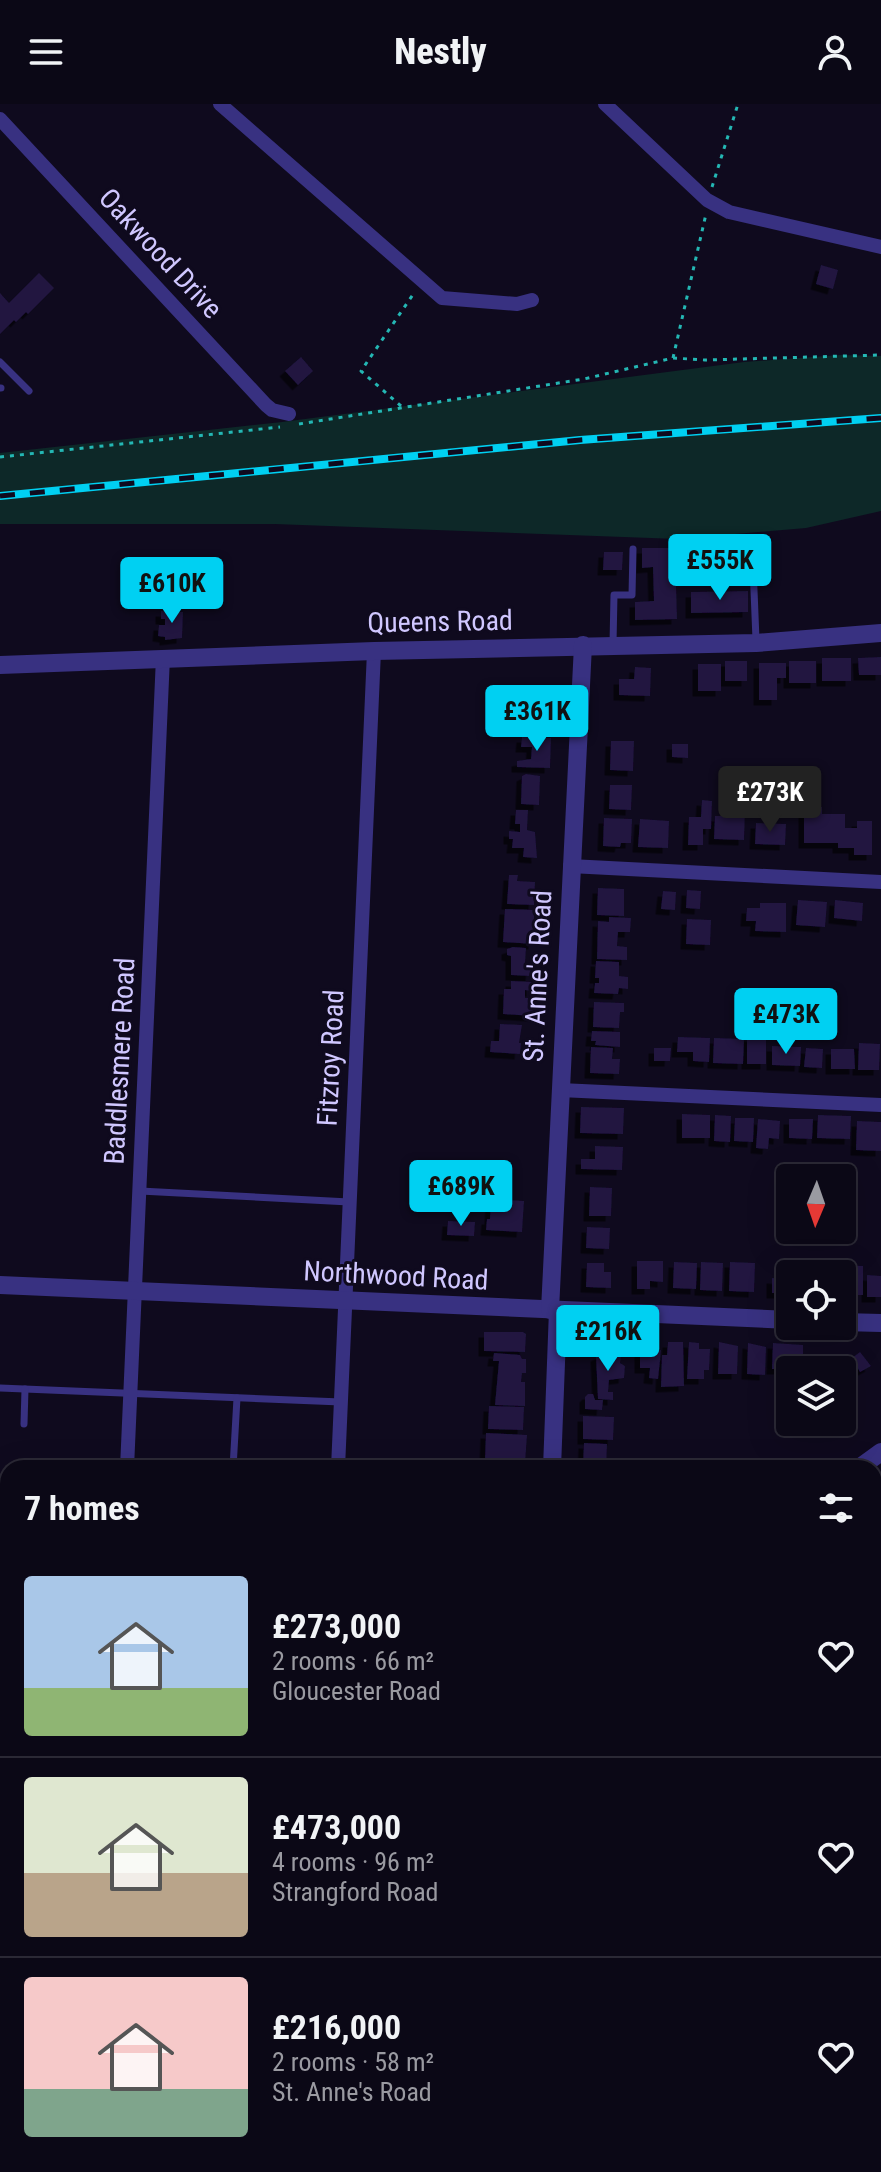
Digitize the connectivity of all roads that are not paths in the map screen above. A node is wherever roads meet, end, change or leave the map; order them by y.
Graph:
1 (220, 104) edge
2 (605, 104) edge
3 (0, 119) edge
4 (881, 247) edge
5 (532, 300) dead end
6 (0, 362) edge
7 (29, 391) dead end
8 (289, 414) dead end
9 (633, 549) dead end
10 (697, 568) dead end
11 (881, 633) edge
12 (756, 643) junction
13 (613, 644) junction
14 (583, 645) junction
15 (374, 651) junction
16 (163, 657) junction
17 (0, 665) edge
18 (570, 866) junction
19 (881, 882) edge
20 (560, 1090) junction
21 (881, 1105) edge
22 (139, 1191) junction
23 (349, 1202) junction
24 (0, 1285) edge
25 (134, 1291) junction
26 (345, 1301) junction
27 (554, 1310) junction
28 (776, 1319) edge
29 (856, 1322) edge
30 (881, 1323) edge
31 (0, 1388) edge
32 (25, 1389) junction
33 (130, 1392) junction
34 (237, 1398) junction
35 (341, 1402) junction
36 (24, 1424) dead end
37 (127, 1460) edge
38 (233, 1460) edge
39 (338, 1460) edge
40 (552, 1460) edge

1 - 5 street
2 - 4 street
3 - 8 street, Oakwood Drive
6 - 7 lane
9 - 13 lane
10 - 12 lane
11 - 12 street, Queens Road
12 - 13 street, Queens Road
13 - 14 street, Queens Road
14 - 15 street, Queens Road
14 - 18 street, St. Anne's Road
15 - 16 street, Queens Road
15 - 23 street, Fitzroy Road
16 - 17 street, Queens Road
16 - 22 street, Baddlesmere Road
18 - 19 street
18 - 20 street, St. Anne's Road
20 - 21 street
20 - 27 street, St. Anne's Road
22 - 23 lane
22 - 25 street, Baddlesmere Road
23 - 26 street, Fitzroy Road
24 - 25 street, Northwood Road
25 - 26 street, Northwood Road
25 - 33 street, Baddlesmere Road
26 - 27 street, Northwood Road
26 - 35 street, Fitzroy Road
27 - 28 street, Northwood Road
27 - 40 street, St. Anne's Road
29 - 30 street
31 - 32 lane
32 - 33 lane
32 - 36 lane
33 - 34 lane
33 - 37 street, Baddlesmere Road
34 - 35 lane
34 - 38 lane
35 - 39 street, Fitzroy Road

